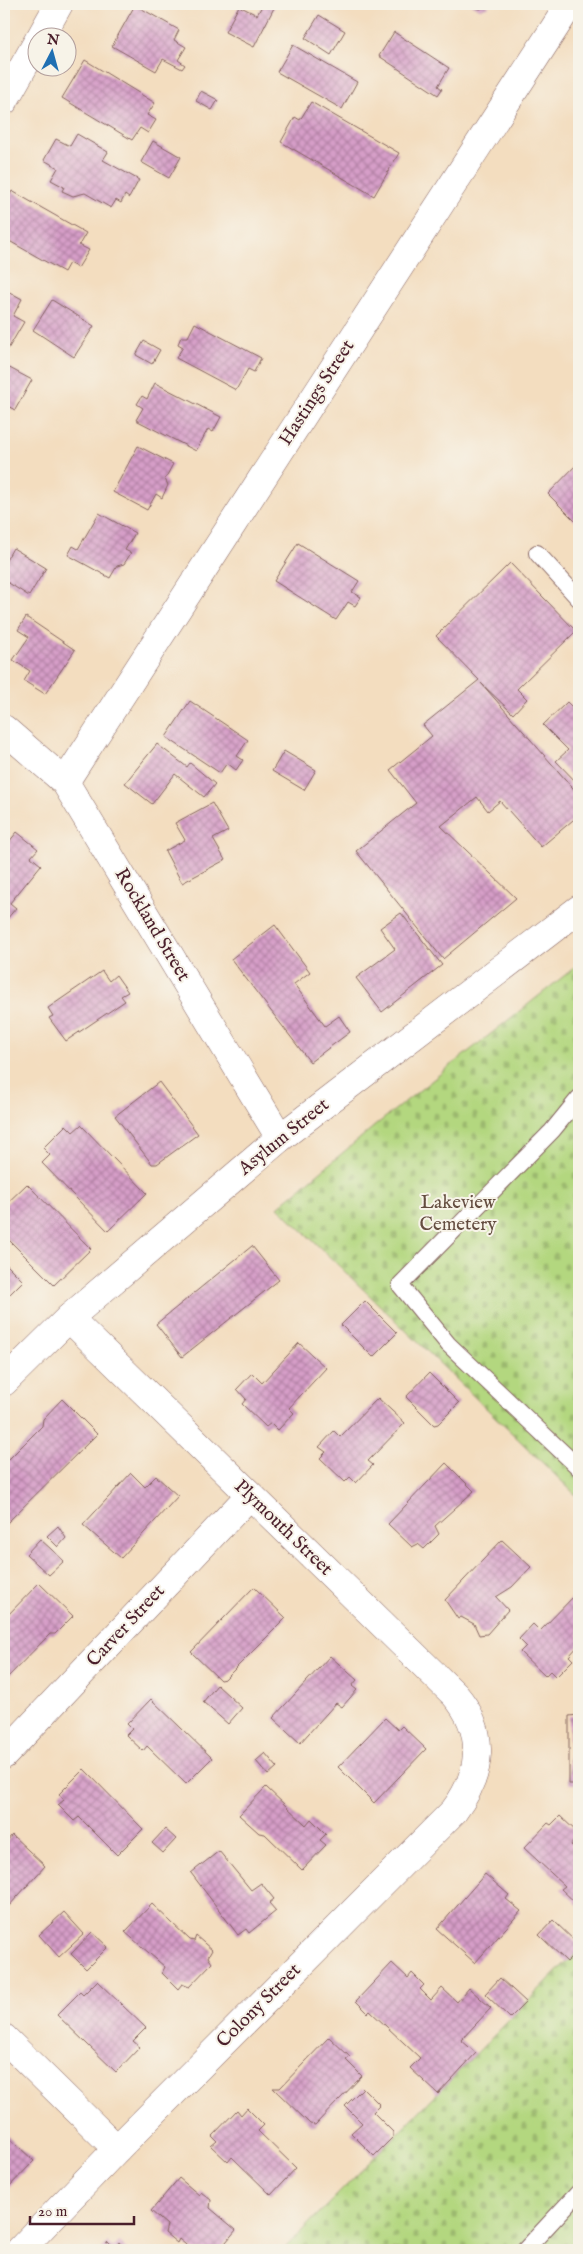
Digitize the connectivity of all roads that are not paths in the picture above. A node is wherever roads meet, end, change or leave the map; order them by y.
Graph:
1 (59, 4) edge
2 (570, 4) edge
3 (46, 28) edge
4 (28, 59) edge
5 (4, 101) edge
6 (536, 553) dead end
7 (579, 600) edge
8 (4, 729) edge
9 (65, 782) junction
10 (576, 918) edge
11 (579, 1098) edge
12 (280, 1138) junction
13 (69, 1318) junction
14 (4, 1382) edge
15 (579, 1468) edge
16 (249, 1496) junction
17 (477, 1750) joint
18 (4, 1756) edge
19 (4, 2038) edge
20 (117, 2149) junction
21 (579, 2192) edge
22 (20, 2250) edge
23 (525, 2250) edge

1 - 3 street
2 - 9 street, Hastings Street
4 - 5 street
6 - 7 lane
8 - 9 street, Rockland Street
9 - 12 street, Rockland Street
10 - 12 street, Asylum Street
11 - 15 lane
12 - 13 street, Asylum Street
13 - 14 street, Asylum Street
13 - 16 street, Plymouth Street
16 - 17 street, Plymouth Street
16 - 18 street, Carver Street
17 - 20 street, Colony Street
19 - 20 street
20 - 22 street, Colony Street
21 - 23 lane

